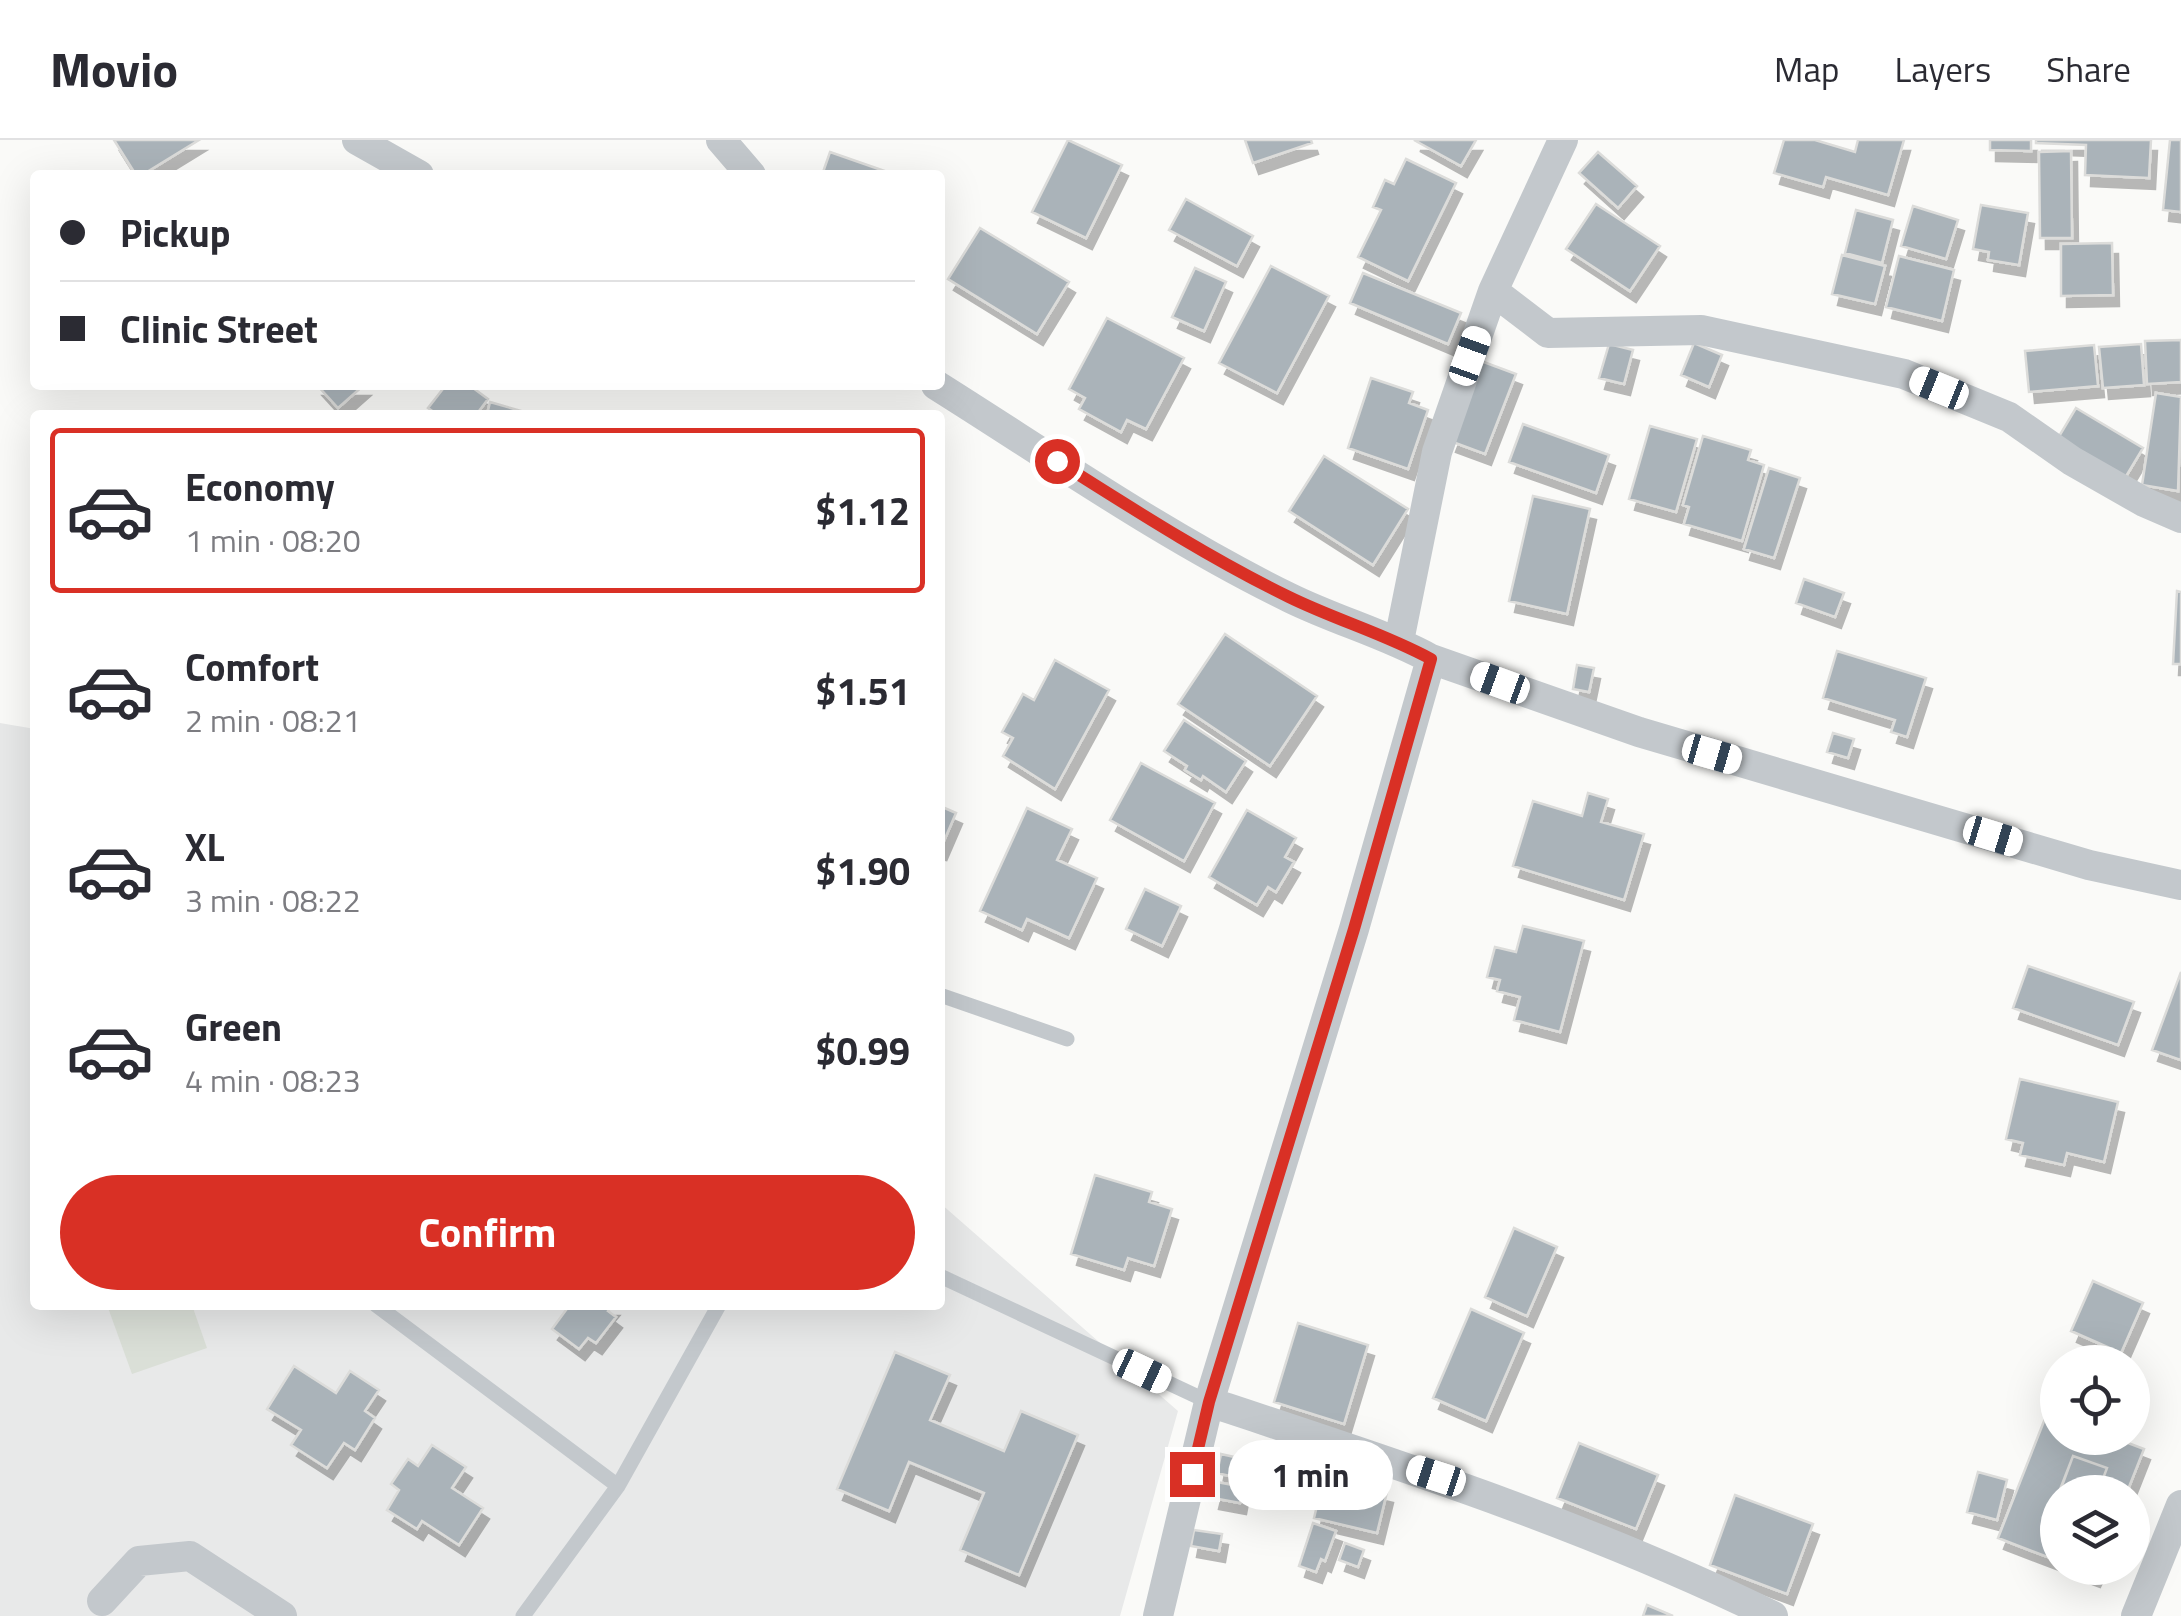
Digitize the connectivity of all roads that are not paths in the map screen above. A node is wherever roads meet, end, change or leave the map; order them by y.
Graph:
1 (357, 140) edge
2 (721, 140) edge
3 (1563, 140) edge
4 (411, 170) edge
5 (747, 170) edge
6 (1493, 291) junction
7 (944, 390) edge
8 (2181, 518) edge
9 (1399, 641) junction
10 (1431, 659) junction
11 (2181, 885) edge
12 (945, 997) edge
13 (1067, 1039) dead end
14 (945, 1278) edge
15 (383, 1310) edge
16 (715, 1310) edge
17 (1209, 1402) junction
18 (618, 1486) junction
19 (2181, 1505) edge
20 (102, 1601) dead end
21 (282, 1616) edge
22 (522, 1616) edge
23 (1158, 1616) edge
24 (1773, 1616) edge
25 (2136, 1616) edge

1 - 4 street
2 - 5 street
3 - 6 street
6 - 8 street
6 - 9 street
7 - 9 street
9 - 10 street
10 - 11 street
10 - 17 street
12 - 13 lane
14 - 17 lane
15 - 18 lane
16 - 18 lane
17 - 23 street
17 - 24 street
18 - 22 lane
19 - 25 street
20 - 21 street

